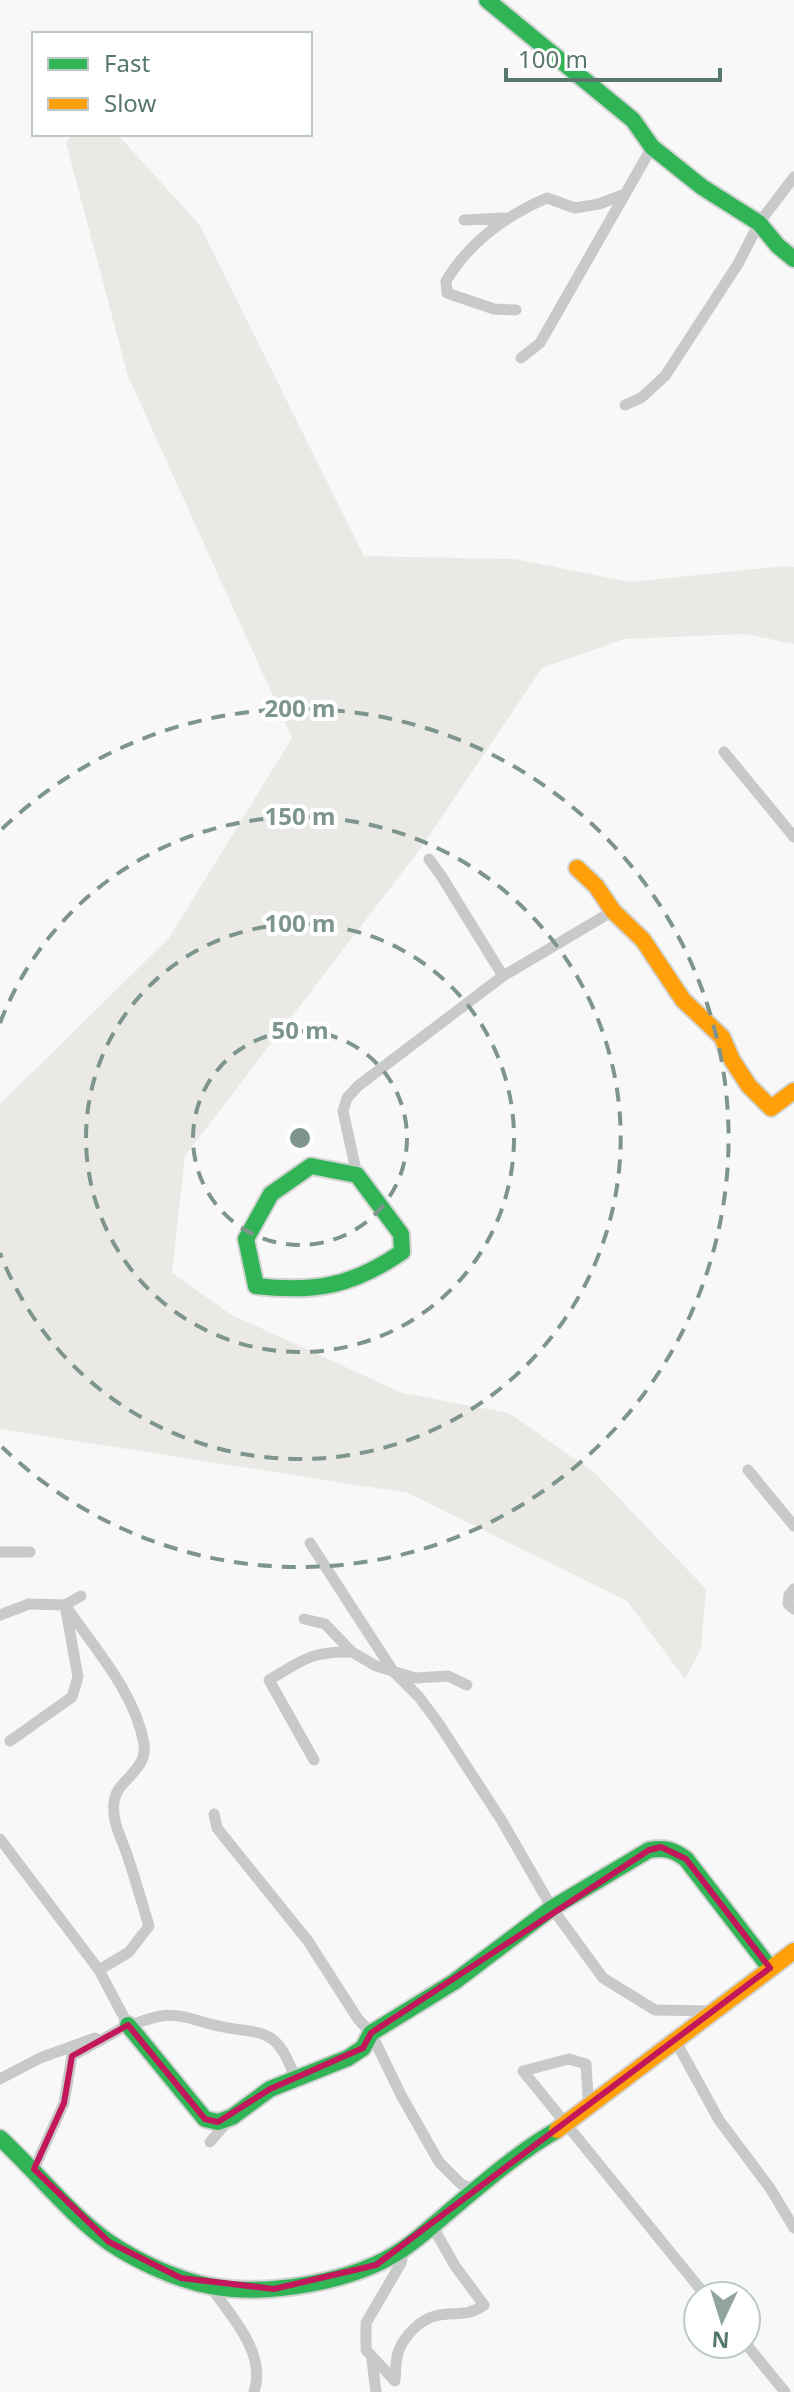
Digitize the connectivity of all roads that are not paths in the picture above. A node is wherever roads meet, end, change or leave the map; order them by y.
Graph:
1 (487, 0) edge
2 (652, 147) junction
3 (794, 177) edge
4 (625, 194) junction
5 (505, 218) junction
6 (464, 220) dead end
7 (759, 223) junction
8 (794, 259) edge
9 (516, 310) dead end
10 (521, 358) dead end
11 (625, 405) dead end
12 (724, 752) dead end
13 (794, 837) edge
14 (429, 859) dead end
15 (577, 868) dead end
16 (613, 911) junction
17 (503, 976) junction
18 (794, 1091) edge
19 (357, 1175) junction
20 (748, 1470) dead end
21 (794, 1526) edge
22 (310, 1543) dead end
23 (0, 1552) edge
24 (30, 1552) dead end
25 (794, 1589) edge
26 (81, 1596) dead end
27 (65, 1605) junction
28 (794, 1609) edge
29 (0, 1615) edge
30 (304, 1619) dead end
31 (352, 1652) junction
32 (393, 1671) junction
33 (467, 1685) dead end
34 (10, 1741) dead end
35 (314, 1760) dead end
36 (214, 1814) dead end
37 (0, 1839) edge
38 (552, 1908) junction
39 (794, 1952) edge
40 (770, 1968) junction
41 (99, 1970) junction
42 (716, 2011) junction
43 (128, 2025) junction
44 (371, 2033) junction
45 (675, 2040) junction
46 (295, 2078) junction
47 (0, 2079) edge
48 (596, 2101) junction
49 (232, 2117) junction
50 (567, 2124) junction
51 (0, 2138) edge
52 (210, 2142) dead end
53 (34, 2169) junction
54 (475, 2190) junction
55 (433, 2227) junction
56 (794, 2228) edge
57 (404, 2249) junction
58 (693, 2280) edge
59 (210, 2286) junction
60 (372, 2359) junction
61 (759, 2360) edge
62 (254, 2392) edge
63 (376, 2392) edge
64 (785, 2392) edge

1 - 2 street
2 - 4 street
2 - 7 street
3 - 7 street
4 - 5 street
4 - 10 street
5 - 6 street
5 - 9 street
7 - 8 street
7 - 11 street
12 - 13 street
14 - 17 street
15 - 16 street
16 - 17 street
16 - 18 street
17 - 19 street
19 - 19 street
20 - 21 street
22 - 32 street
23 - 24 street
25 - 28 street
26 - 27 street
27 - 29 street
27 - 34 street
27 - 41 street
30 - 31 street
31 - 32 street
31 - 35 street
32 - 33 street
32 - 38 street
36 - 44 street
37 - 41 street
38 - 40 street
38 - 42 street
38 - 44 street
39 - 40 street
40 - 42 street
41 - 43 street
42 - 45 street
43 - 46 street
43 - 47 street
43 - 49 street
43 - 53 street
44 - 46 street
44 - 54 street
45 - 48 street
45 - 56 street
46 - 49 street
48 - 50 street
48 - 50 street
49 - 52 street
50 - 54 street
50 - 58 street
51 - 53 street
53 - 59 street
54 - 55 street
55 - 57 street
55 - 60 street
57 - 59 street
57 - 60 street
59 - 62 street
60 - 63 street
61 - 64 street

